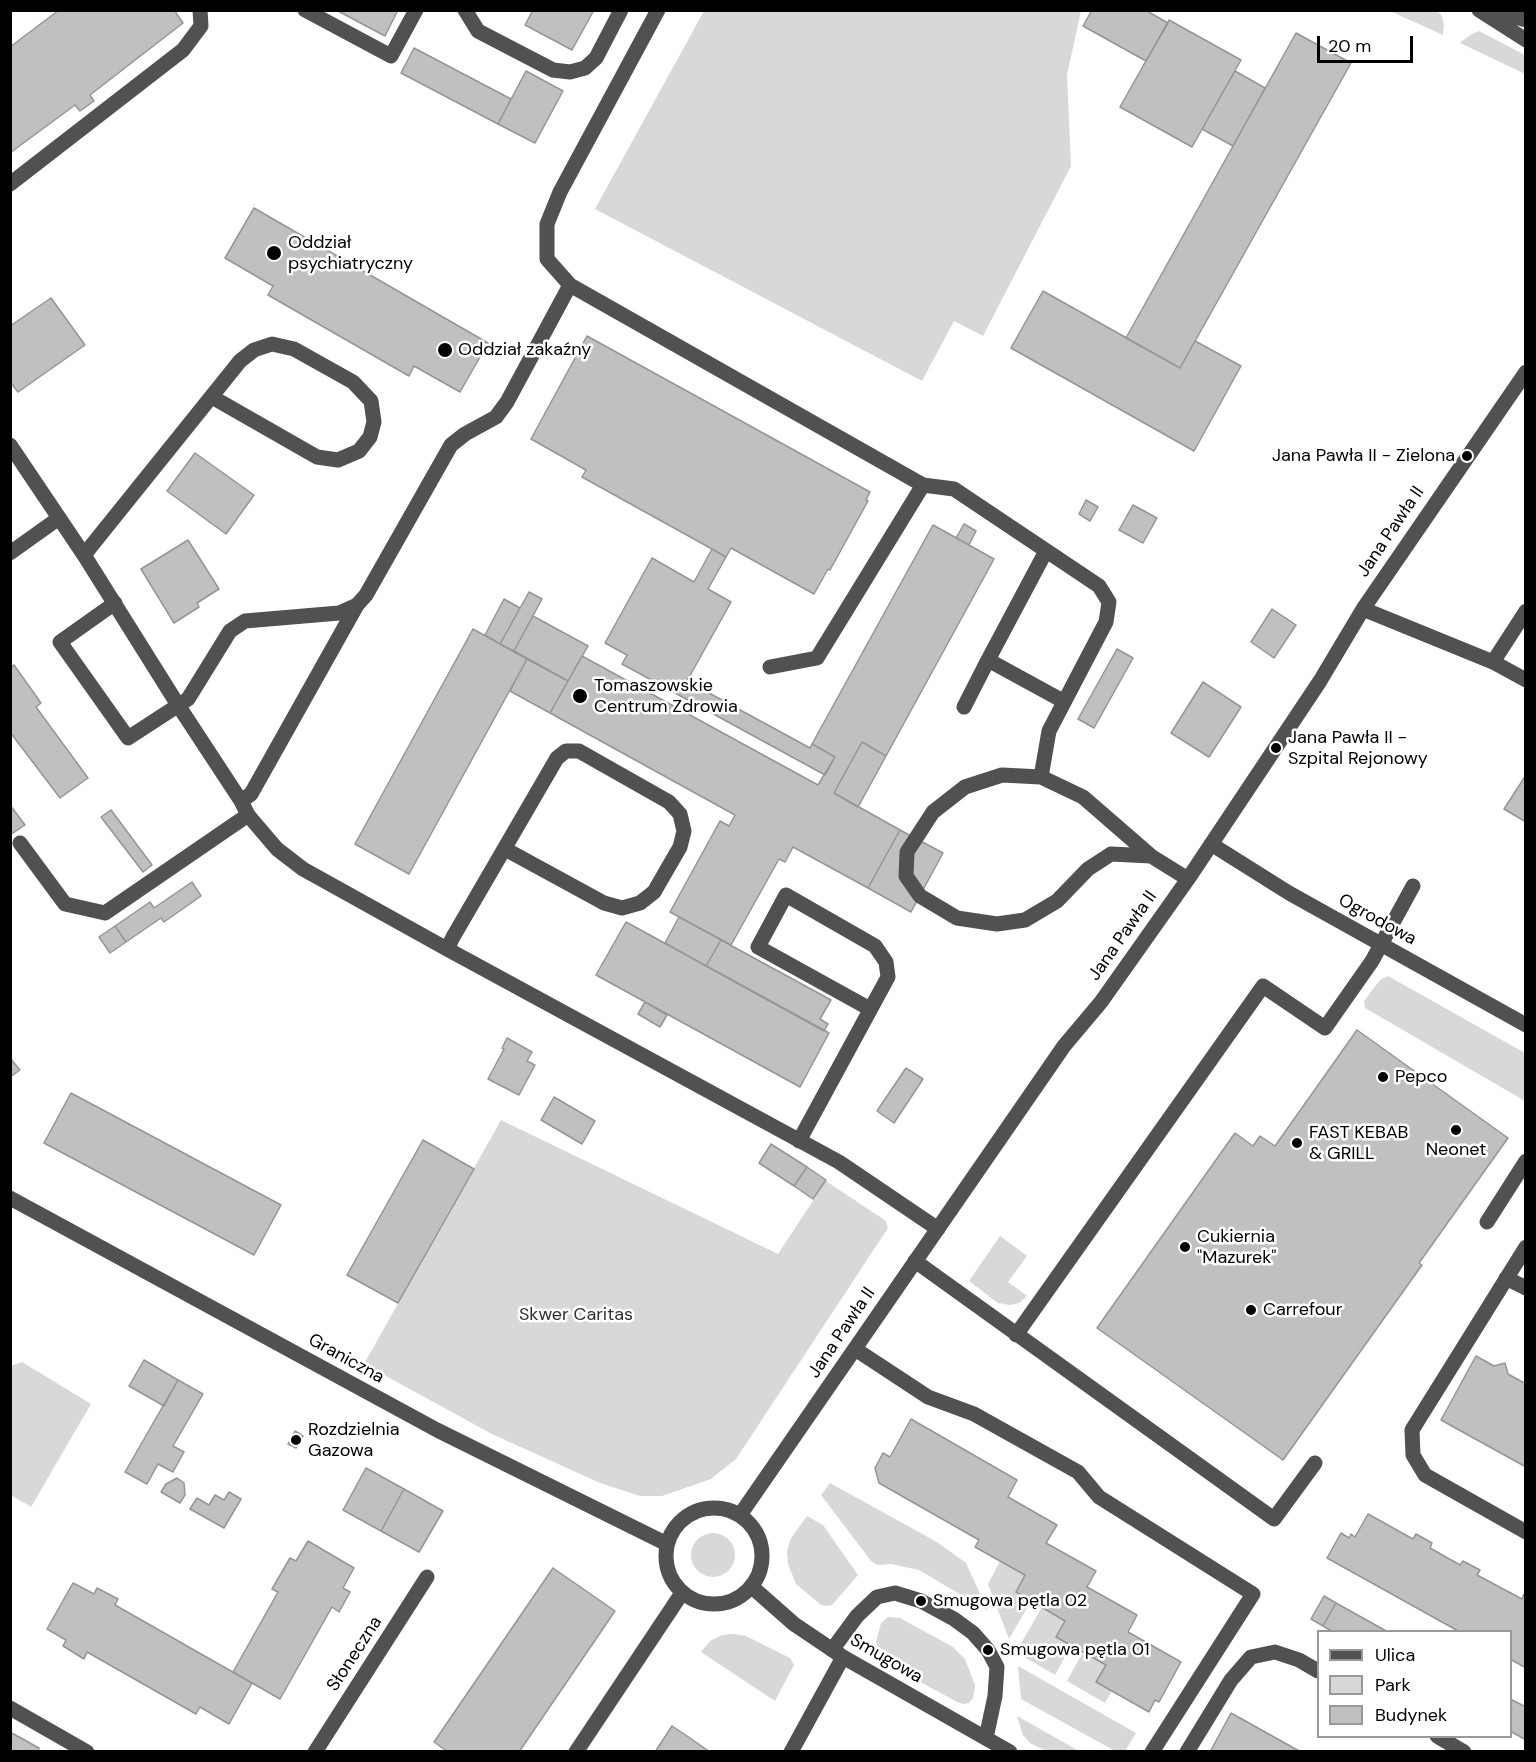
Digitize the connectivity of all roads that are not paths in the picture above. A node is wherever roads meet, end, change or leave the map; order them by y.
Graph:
1 (200, 10) edge
2 (305, 10) edge
3 (416, 10) edge
4 (465, 10) edge
5 (621, 10) edge
6 (658, 10) edge
7 (1479, 10) edge
8 (1492, 10) edge
9 (1526, 20) edge
10 (1526, 40) edge
11 (10, 184) edge
12 (570, 285) junction
13 (1526, 372) edge
14 (212, 397) junction
15 (10, 445) edge
16 (923, 485) junction
17 (59, 518) junction
18 (1046, 551) junction
19 (10, 553) edge
20 (84, 555) junction
21 (115, 603) junction
22 (357, 605) junction
23 (1363, 609) junction
24 (1526, 611) edge
25 (988, 660) junction
26 (1493, 662) junction
27 (770, 668) dead end
28 (1526, 680) edge
29 (1063, 701) junction
30 (178, 705) junction
31 (964, 707) dead end
32 (1041, 777) junction
33 (244, 808) junction
34 (20, 843) dead end
35 (1211, 844) junction
36 (504, 849) junction
37 (1151, 856) junction
38 (1188, 879) junction
39 (1413, 886) dead end
40 (1381, 944) junction
41 (447, 949) junction
42 (870, 1009) junction
43 (1526, 1025) edge
44 (798, 1141) junction
45 (1526, 1161) edge
46 (10, 1198) edge
47 (1487, 1222) dead end
48 (938, 1229) junction
49 (1526, 1247) edge
50 (915, 1261) junction
51 (1506, 1278) junction
52 (1526, 1288) edge
53 (1016, 1335) junction
54 (855, 1349) junction
55 (1315, 1463) dead end
56 (740, 1515) junction
57 (1526, 1532) edge
58 (667, 1544) junction
59 (427, 1577) dead end
60 (752, 1587) junction
61 (682, 1593) junction
62 (837, 1653) junction
63 (1317, 1670) edge
64 (10, 1708) edge
65 (986, 1738) junction
66 (1439, 1738) edge
67 (87, 1752) edge
68 (315, 1752) edge
69 (576, 1752) edge
70 (791, 1752) edge
71 (1010, 1752) edge
72 (1152, 1752) edge
73 (1187, 1752) edge
74 (1464, 1752) edge

1 - 11 street
2 - 3 street
4 - 5 street
6 - 12 street
7 - 10 street
8 - 9 street
12 - 16 street
12 - 22 street
13 - 23 street, Jana Pawła II
14 - 14 street
14 - 20 street
15 - 17 street
16 - 18 street
16 - 27 street
17 - 19 street
17 - 20 street
18 - 25 street
18 - 29 street
20 - 21 street
21 - 30 street
21 - 30 street
22 - 30 street
22 - 33 street
23 - 26 street
23 - 35 street, Jana Pawła II
24 - 26 street
25 - 29 street
25 - 31 street
26 - 28 street
29 - 32 street
30 - 33 street
32 - 37 street
32 - 37 street
33 - 34 street
33 - 41 street
35 - 38 street, Jana Pawła II
35 - 40 street, Ogrodowa
36 - 36 street
36 - 41 street
37 - 38 street
38 - 48 street, Jana Pawła II
39 - 40 street
40 - 43 street, Ogrodowa
40 - 53 street
41 - 44 street
42 - 42 street
42 - 44 street
44 - 48 street
45 - 47 street
46 - 58 street, Graniczna
48 - 50 street, Jana Pawła II
49 - 51 street
50 - 53 street
50 - 54 street, Jana Pawła II
51 - 52 street
51 - 57 street
53 - 55 street
54 - 56 street, Jana Pawła II
54 - 72 street
56 - 58 street
56 - 60 street
58 - 61 street
59 - 68 street, Słoneczna
60 - 61 street
60 - 62 street, Smugowa
61 - 69 street
62 - 65 street, Smugowa
62 - 65 street
62 - 70 street
63 - 73 street
64 - 67 street
65 - 71 street, Smugowa
66 - 74 street

